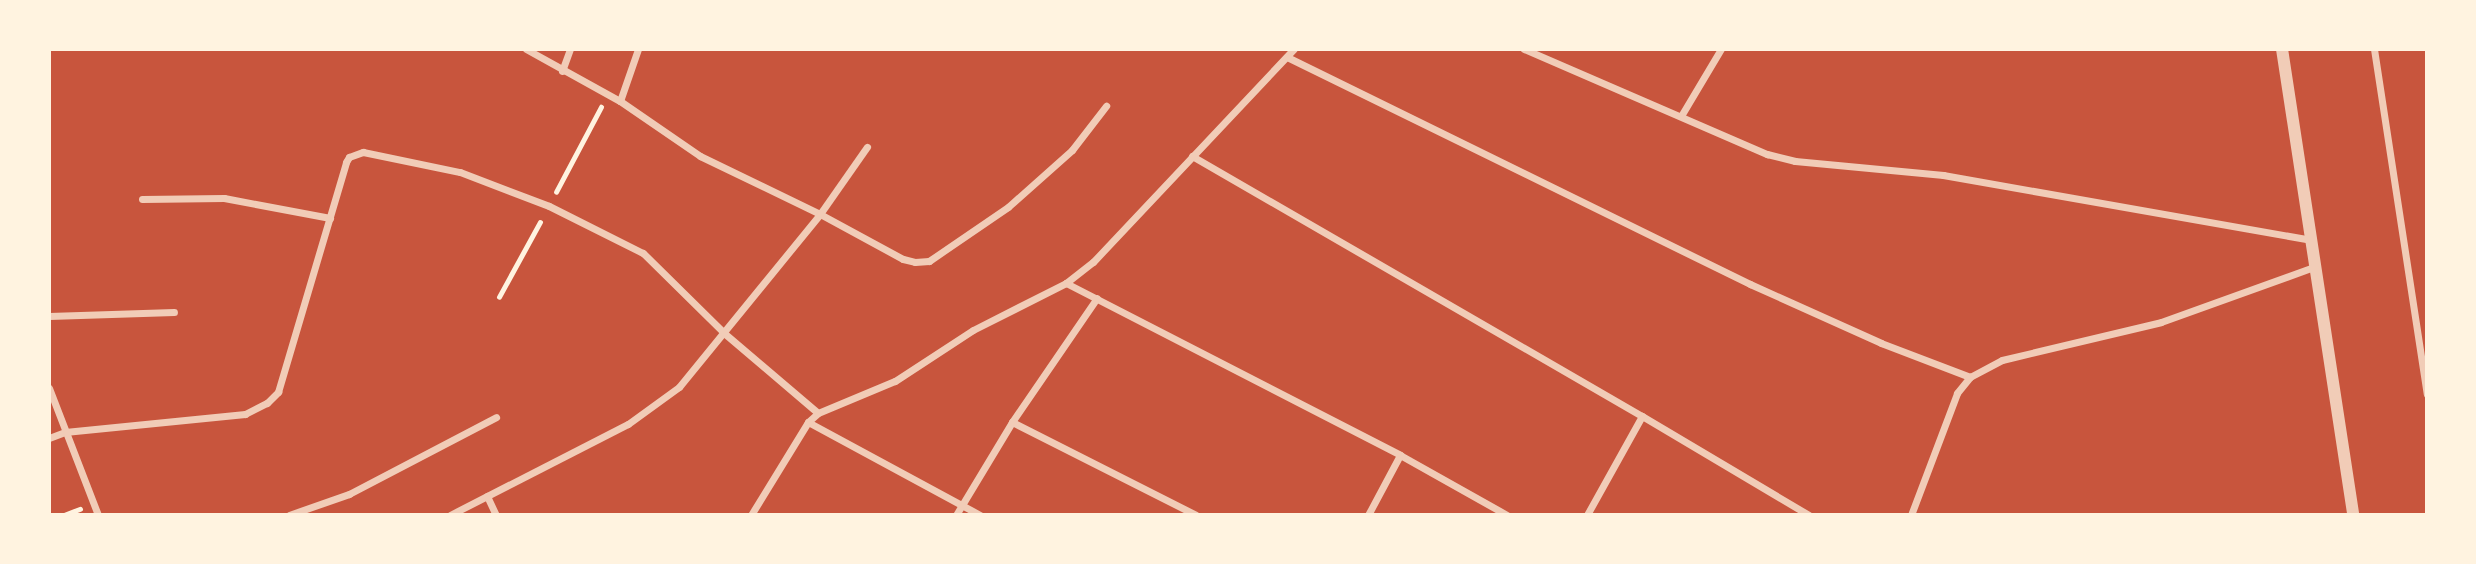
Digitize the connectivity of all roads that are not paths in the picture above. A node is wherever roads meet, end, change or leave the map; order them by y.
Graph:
1 (526, 49) edge
2 (570, 49) edge
3 (638, 49) edge
4 (1294, 49) edge
5 (1524, 49) edge
6 (1721, 49) edge
7 (2282, 49) edge
8 (2374, 49) edge
9 (1287, 57) junction
10 (562, 71) junction
11 (620, 101) junction
12 (1106, 106) dead end
13 (1681, 116) junction
14 (867, 147) dead end
15 (1192, 156) junction
16 (142, 200) dead end
17 (820, 214) junction
18 (330, 218) junction
19 (2310, 240) junction
20 (2314, 267) junction
21 (1066, 283) junction
22 (1097, 298) junction
23 (174, 312) dead end
24 (49, 316) edge
25 (723, 333) junction
26 (1970, 377) junction
27 (49, 388) edge
28 (2427, 394) edge
29 (818, 413) junction
30 (1642, 416) junction
31 (496, 417) dead end
32 (808, 422) junction
33 (1012, 422) junction
34 (65, 432) junction
35 (49, 439) edge
36 (1399, 455) junction
37 (487, 496) junction
38 (960, 505) junction
39 (98, 515) edge
40 (289, 515) edge
41 (450, 515) edge
42 (496, 515) edge
43 (751, 515) edge
44 (956, 515) edge
45 (980, 515) edge
46 (1196, 515) edge
47 (1367, 515) edge
48 (1507, 515) edge
49 (1587, 515) edge
50 (1809, 515) edge
51 (1911, 515) edge
52 (2353, 515) edge

1 - 10 street
2 - 10 street
3 - 11 street
4 - 9 street
5 - 13 street
6 - 13 street
7 - 19 street
8 - 28 street
9 - 15 street
9 - 26 street
10 - 11 street
11 - 17 street
12 - 17 street
13 - 19 street
14 - 17 street
15 - 21 street
15 - 30 street
16 - 18 street
17 - 25 street
18 - 25 street
18 - 34 street
19 - 20 street
20 - 26 street
20 - 52 street
21 - 22 street
21 - 29 street
22 - 33 street
22 - 36 street
23 - 24 street
25 - 29 street
25 - 37 street
26 - 51 street
27 - 34 street
29 - 32 street
30 - 49 street
30 - 50 street
31 - 40 street
32 - 38 street
32 - 43 street
33 - 38 street
33 - 46 street
34 - 35 street
34 - 39 street
36 - 47 street
36 - 48 street
37 - 41 street
37 - 42 street
38 - 44 street
38 - 45 street

